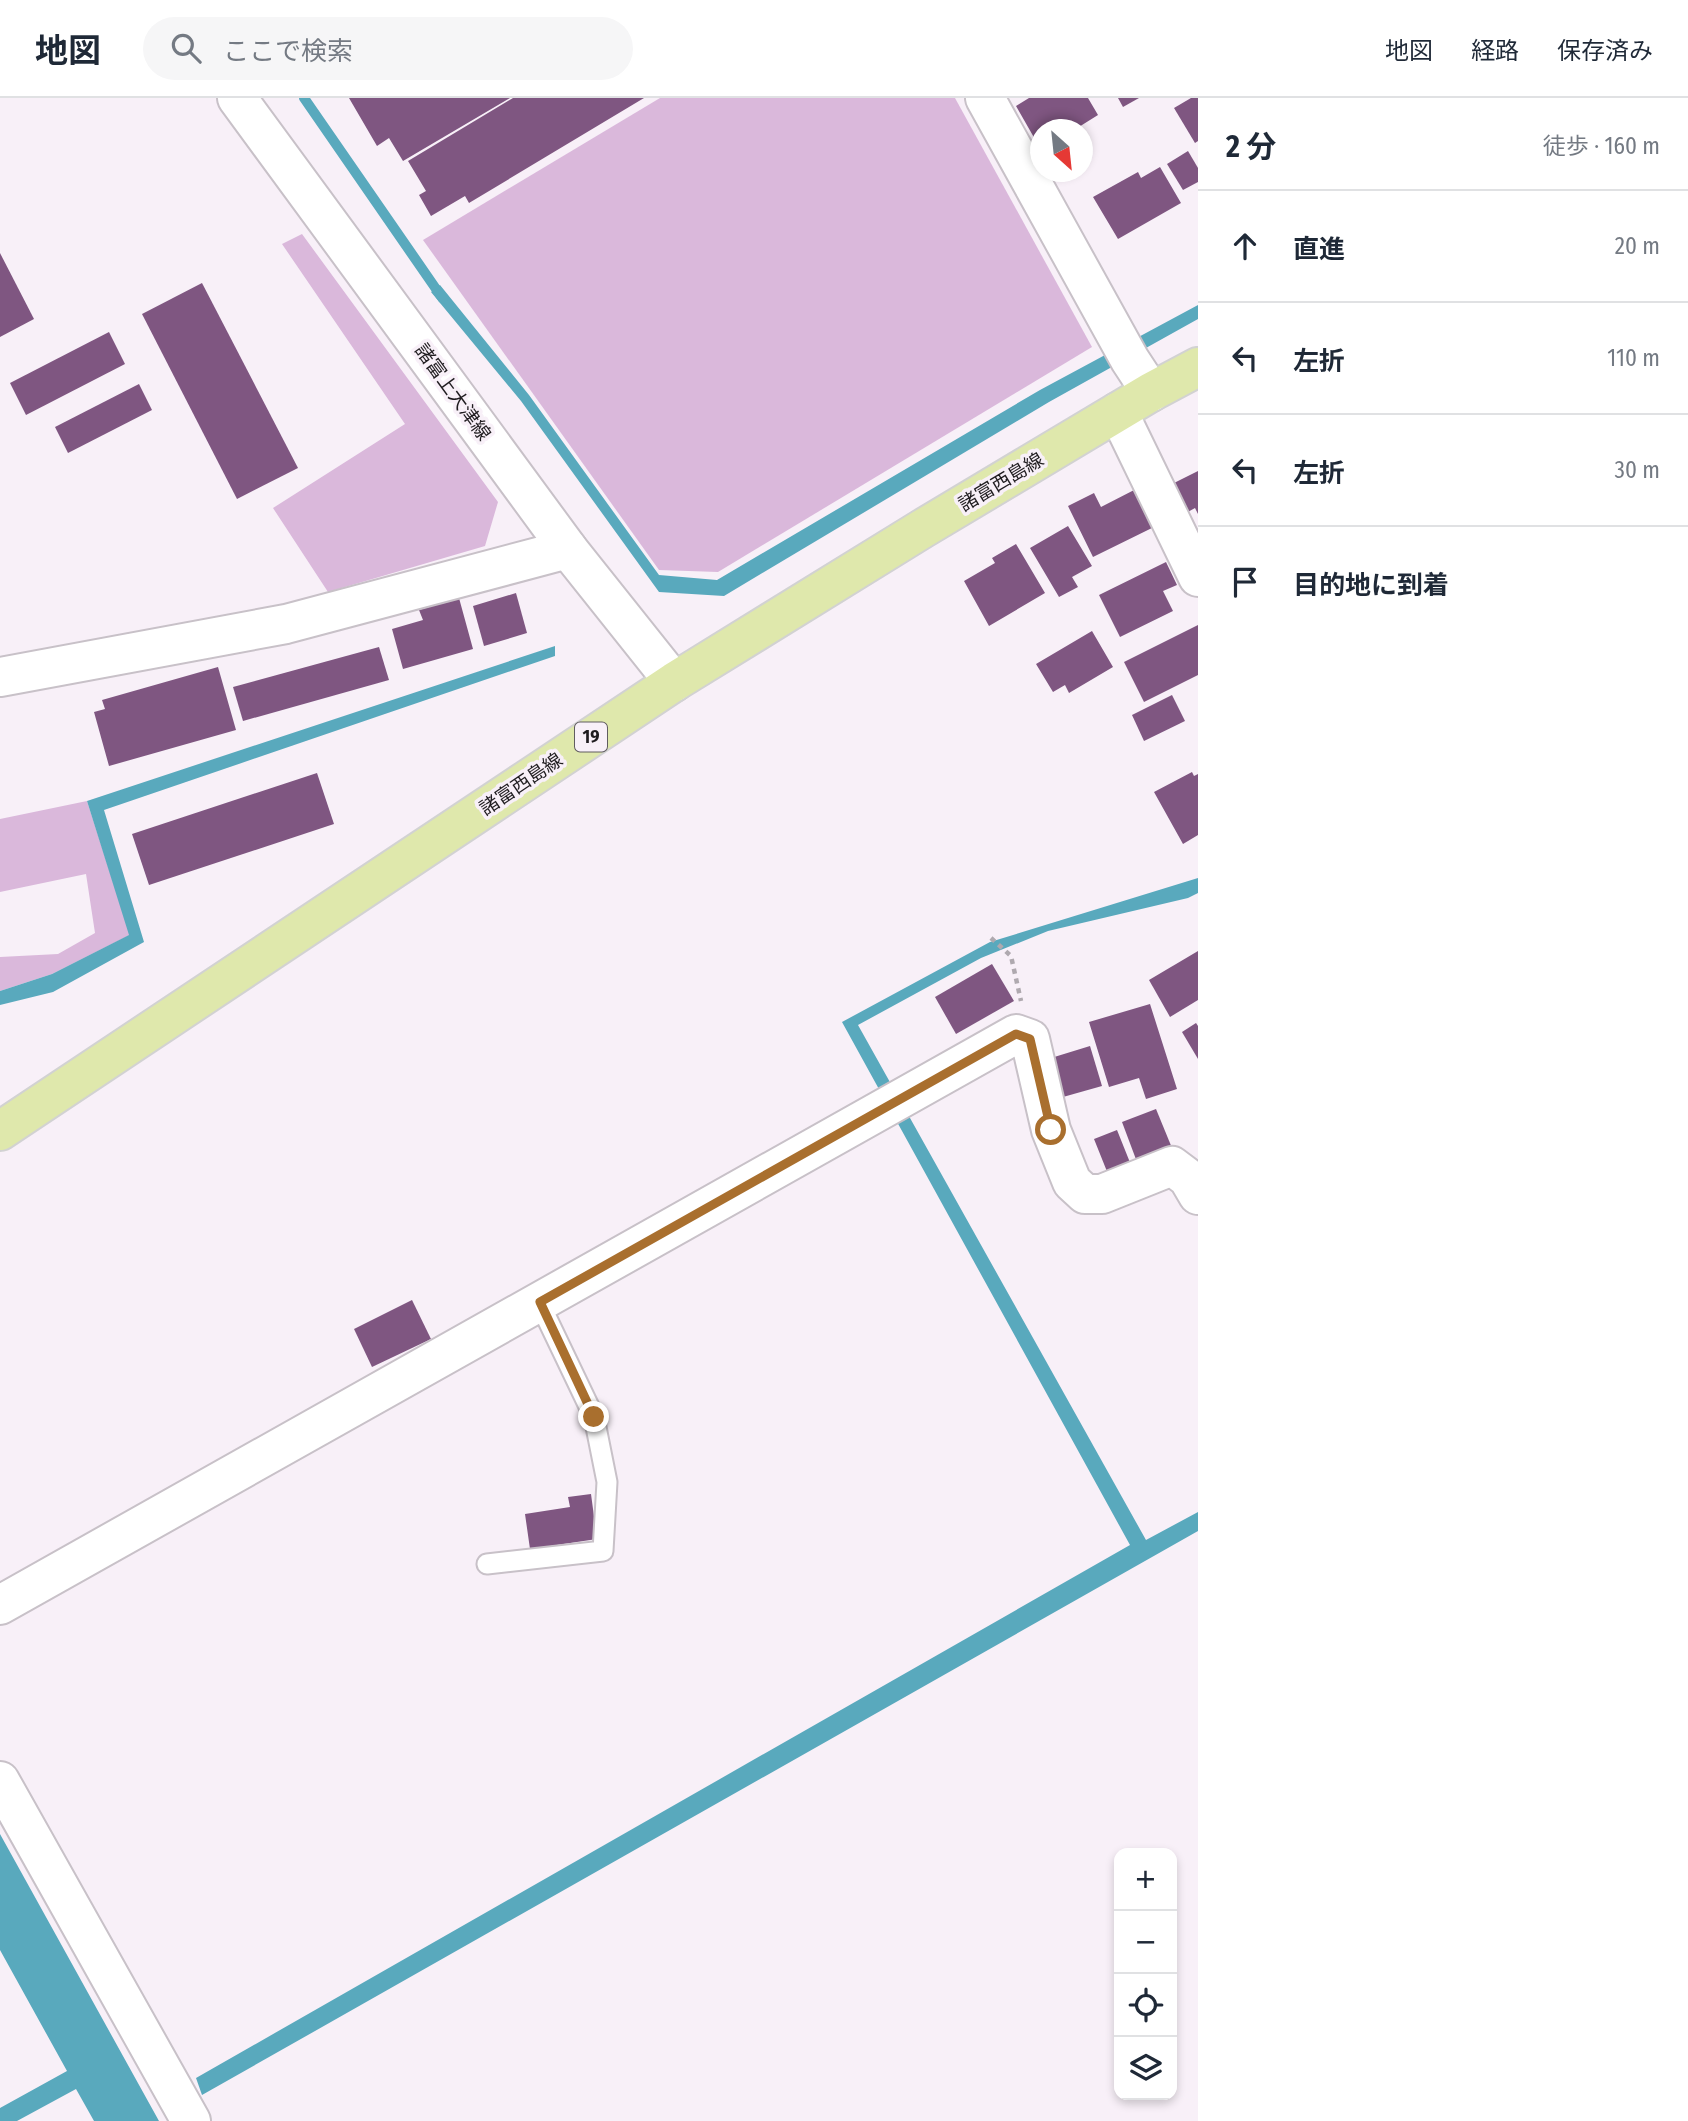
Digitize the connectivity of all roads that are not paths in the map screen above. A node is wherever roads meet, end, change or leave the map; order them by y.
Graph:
1 (237, 98) edge
2 (985, 98) edge
3 (1198, 367) edge
4 (1151, 392) junction
5 (1118, 412) junction
6 (568, 549) junction
7 (1198, 577) edge
8 (0, 677) edge
9 (674, 682) junction
10 (0, 1132) edge
11 (1198, 1195) edge
12 (540, 1302) junction
13 (486, 1564) dead end
14 (0, 1605) edge
15 (0, 1781) edge
16 (191, 2121) edge

1 - 6 street, 諸富上大津線
2 - 4 street
3 - 4 main road, 諸富西島線 / 19
4 - 5 main road, 諸富西島線 / 19
5 - 7 street
5 - 9 main road, 諸富西島線 / 19
6 - 8 street
6 - 9 street, 諸富上大津線
9 - 10 main road, 諸富西島線 / 19
11 - 12 street
12 - 13 lane
12 - 14 street
15 - 16 street

